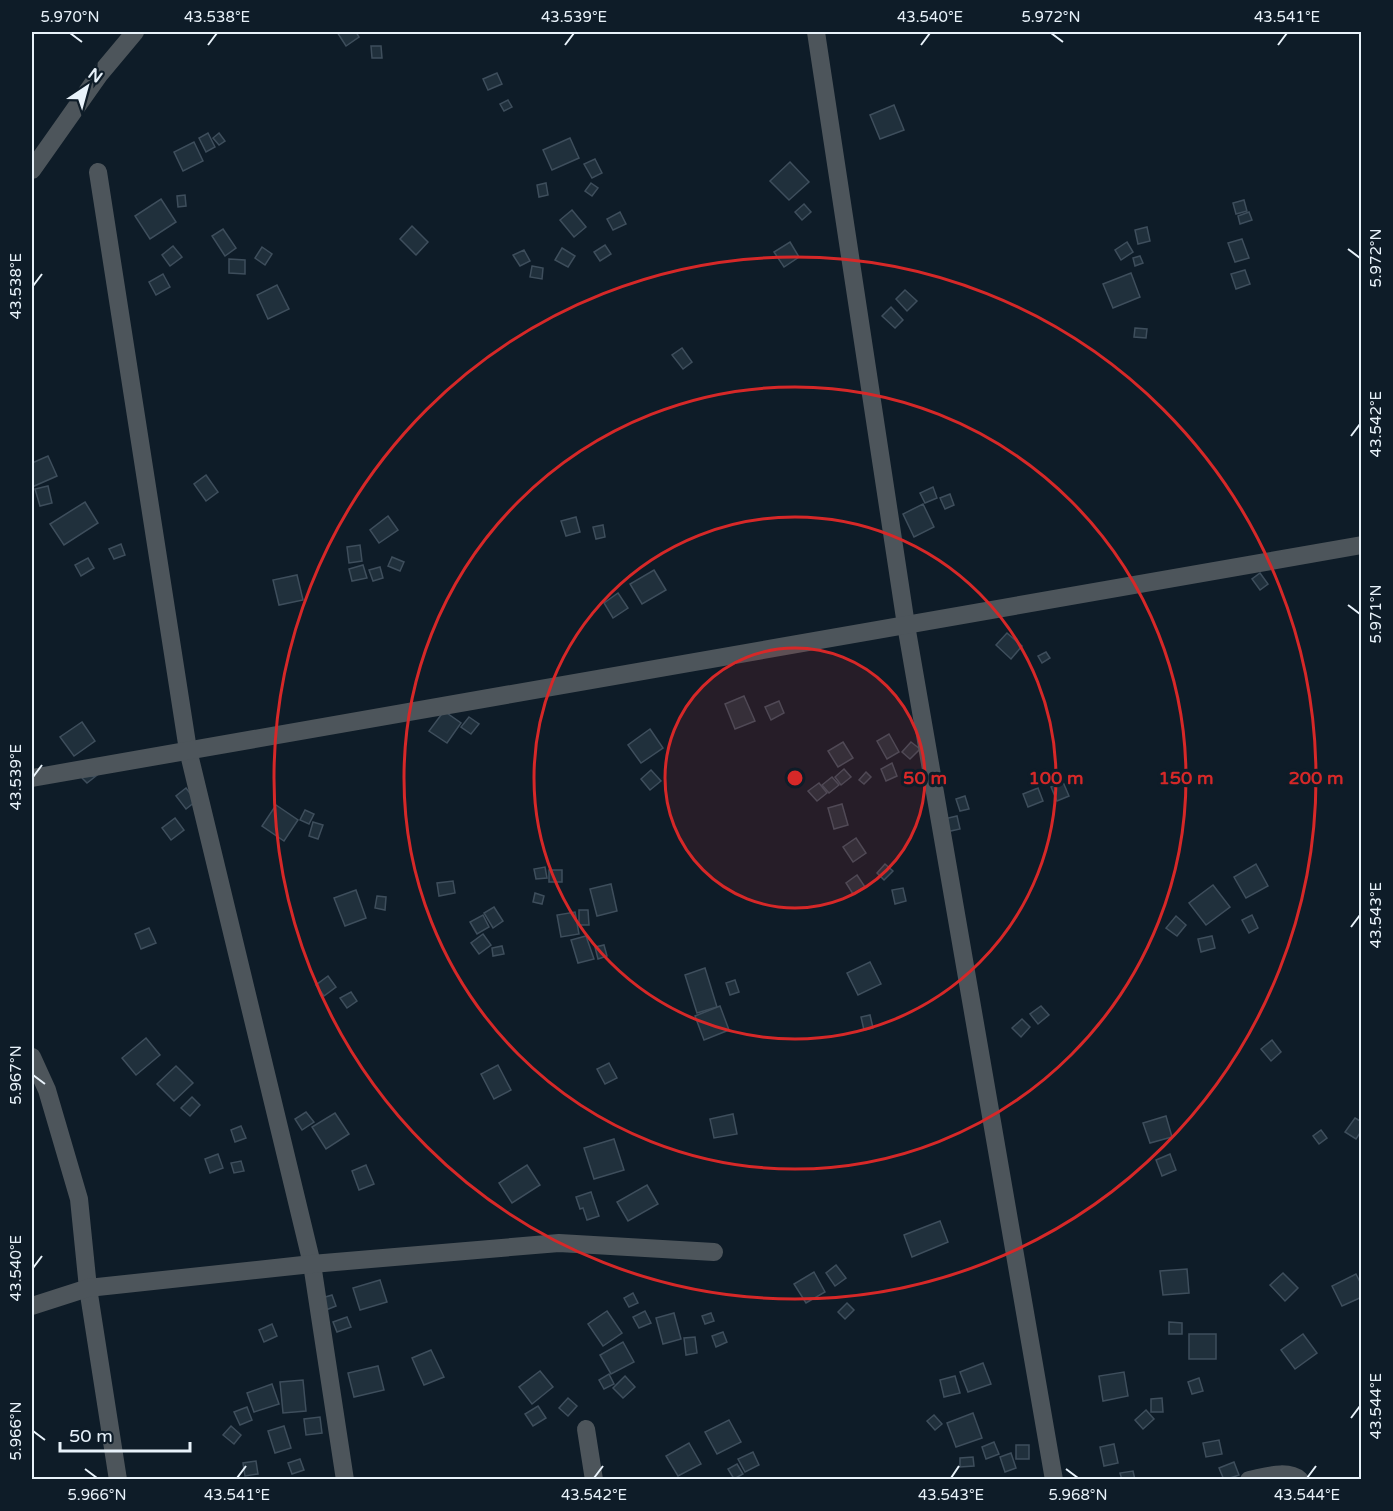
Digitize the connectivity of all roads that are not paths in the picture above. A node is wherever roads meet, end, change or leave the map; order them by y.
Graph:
1 (135, 32) edge
2 (816, 32) edge
3 (32, 170) edge
4 (98, 172) dead end
5 (1362, 545) edge
6 (906, 625) junction
7 (188, 750) junction
8 (32, 778) edge
9 (32, 1058) edge
10 (714, 1252) dead end
11 (312, 1264) junction
12 (88, 1288) junction
13 (32, 1306) edge
14 (586, 1429) dead end
15 (118, 1479) edge
16 (345, 1479) edge
17 (594, 1479) edge
18 (1054, 1479) edge
19 (1249, 1479) edge
20 (1300, 1479) edge

1 - 3 street
2 - 6 street
4 - 7 street
5 - 6 street
6 - 7 street
6 - 18 street
7 - 8 street
7 - 11 street
9 - 12 street
10 - 11 street
11 - 12 street
11 - 16 street
12 - 13 street
12 - 15 street
14 - 17 street
19 - 20 street

